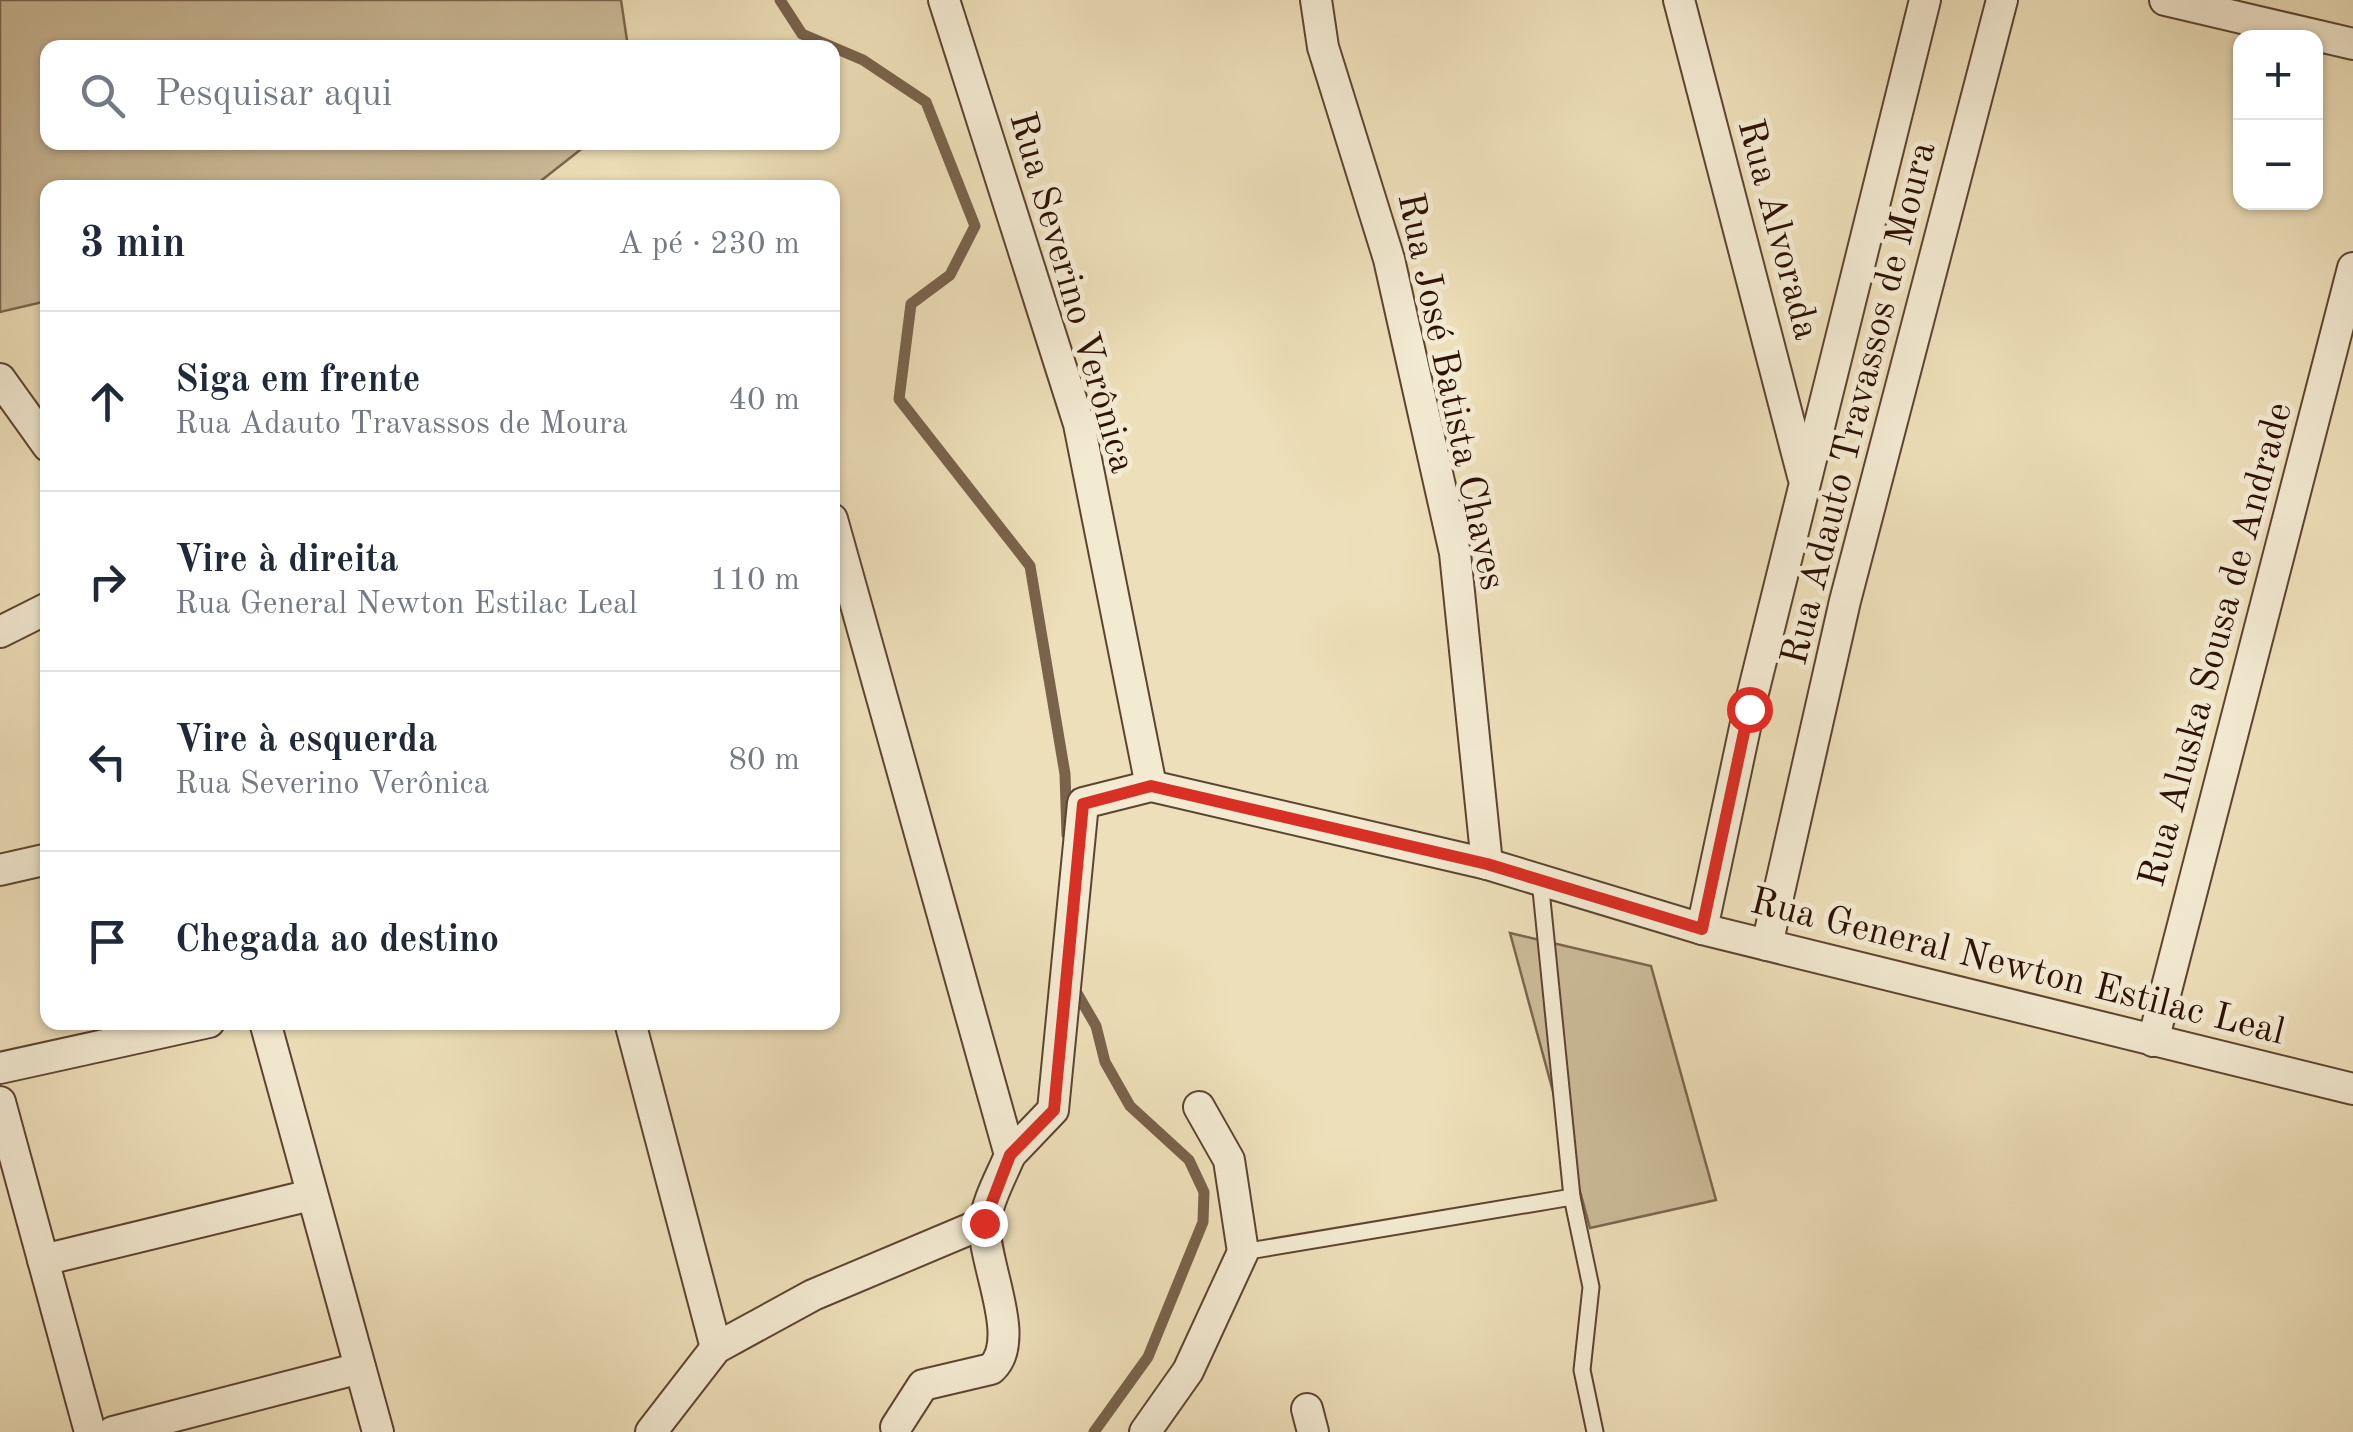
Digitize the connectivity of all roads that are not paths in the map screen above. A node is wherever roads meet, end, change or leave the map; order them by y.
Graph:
1 (944, 0) edge
2 (1316, 0) edge
3 (1679, 0) edge
4 (1924, 0) edge
5 (2002, 0) edge
6 (2165, 0) edge
7 (2353, 44) edge
8 (2353, 268) edge
9 (0, 379) edge
10 (40, 435) edge
11 (1804, 479) junction
12 (840, 548) edge
13 (40, 612) edge
14 (0, 632) edge
15 (1151, 786) junction
16 (40, 860) edge
17 (1487, 864) junction
18 (0, 870) edge
19 (1540, 880) junction
20 (1702, 929) junction
21 (1768, 944) junction
22 (173, 1030) edge
23 (268, 1030) edge
24 (632, 1030) edge
25 (2153, 1041) junction
26 (0, 1068) edge
27 (2353, 1089) edge
28 (0, 1102) edge
29 (1199, 1107) dead end
30 (1010, 1155) junction
31 (312, 1195) junction
32 (1572, 1197) junction
33 (984, 1223) junction
34 (1243, 1252) junction
35 (43, 1260) junction
36 (716, 1348) junction
37 (360, 1368) junction
38 (891, 1430) edge
39 (90, 1432) edge
40 (113, 1432) edge
41 (378, 1432) edge
42 (651, 1432) edge
43 (1145, 1432) edge
44 (1595, 1432) edge

1 - 15 street, Rua Severino Verônica
2 - 17 street, Rua José Batista Chaves
3 - 11 street, Rua Alvorada
4 - 11 street, Rua Adauto Travassos de Moura
5 - 21 street, Rua Adauto Travassos de Moura
6 - 7 street
8 - 25 street, Rua Aluska Sousa de Andrade
9 - 10 street
11 - 20 street, Rua Adauto Travassos de Moura
12 - 30 street
13 - 14 street
15 - 17 street, Rua General Newton Estilac Leal
15 - 30 street, Rua General Newton Estilac Leal
16 - 18 street
17 - 19 street, Rua General Newton Estilac Leal
19 - 20 street, Rua General Newton Estilac Leal
19 - 32 lane
20 - 21 street, Rua General Newton Estilac Leal
21 - 25 street, Rua General Newton Estilac Leal
22 - 26 street
23 - 31 street
24 - 36 street
25 - 27 street, Rua General Newton Estilac Leal
28 - 35 street
29 - 34 street
30 - 33 street
31 - 35 street
31 - 37 street
32 - 34 lane
32 - 44 lane
33 - 36 street
33 - 38 street
34 - 43 street
35 - 39 street
36 - 42 street
37 - 40 street
37 - 41 street

